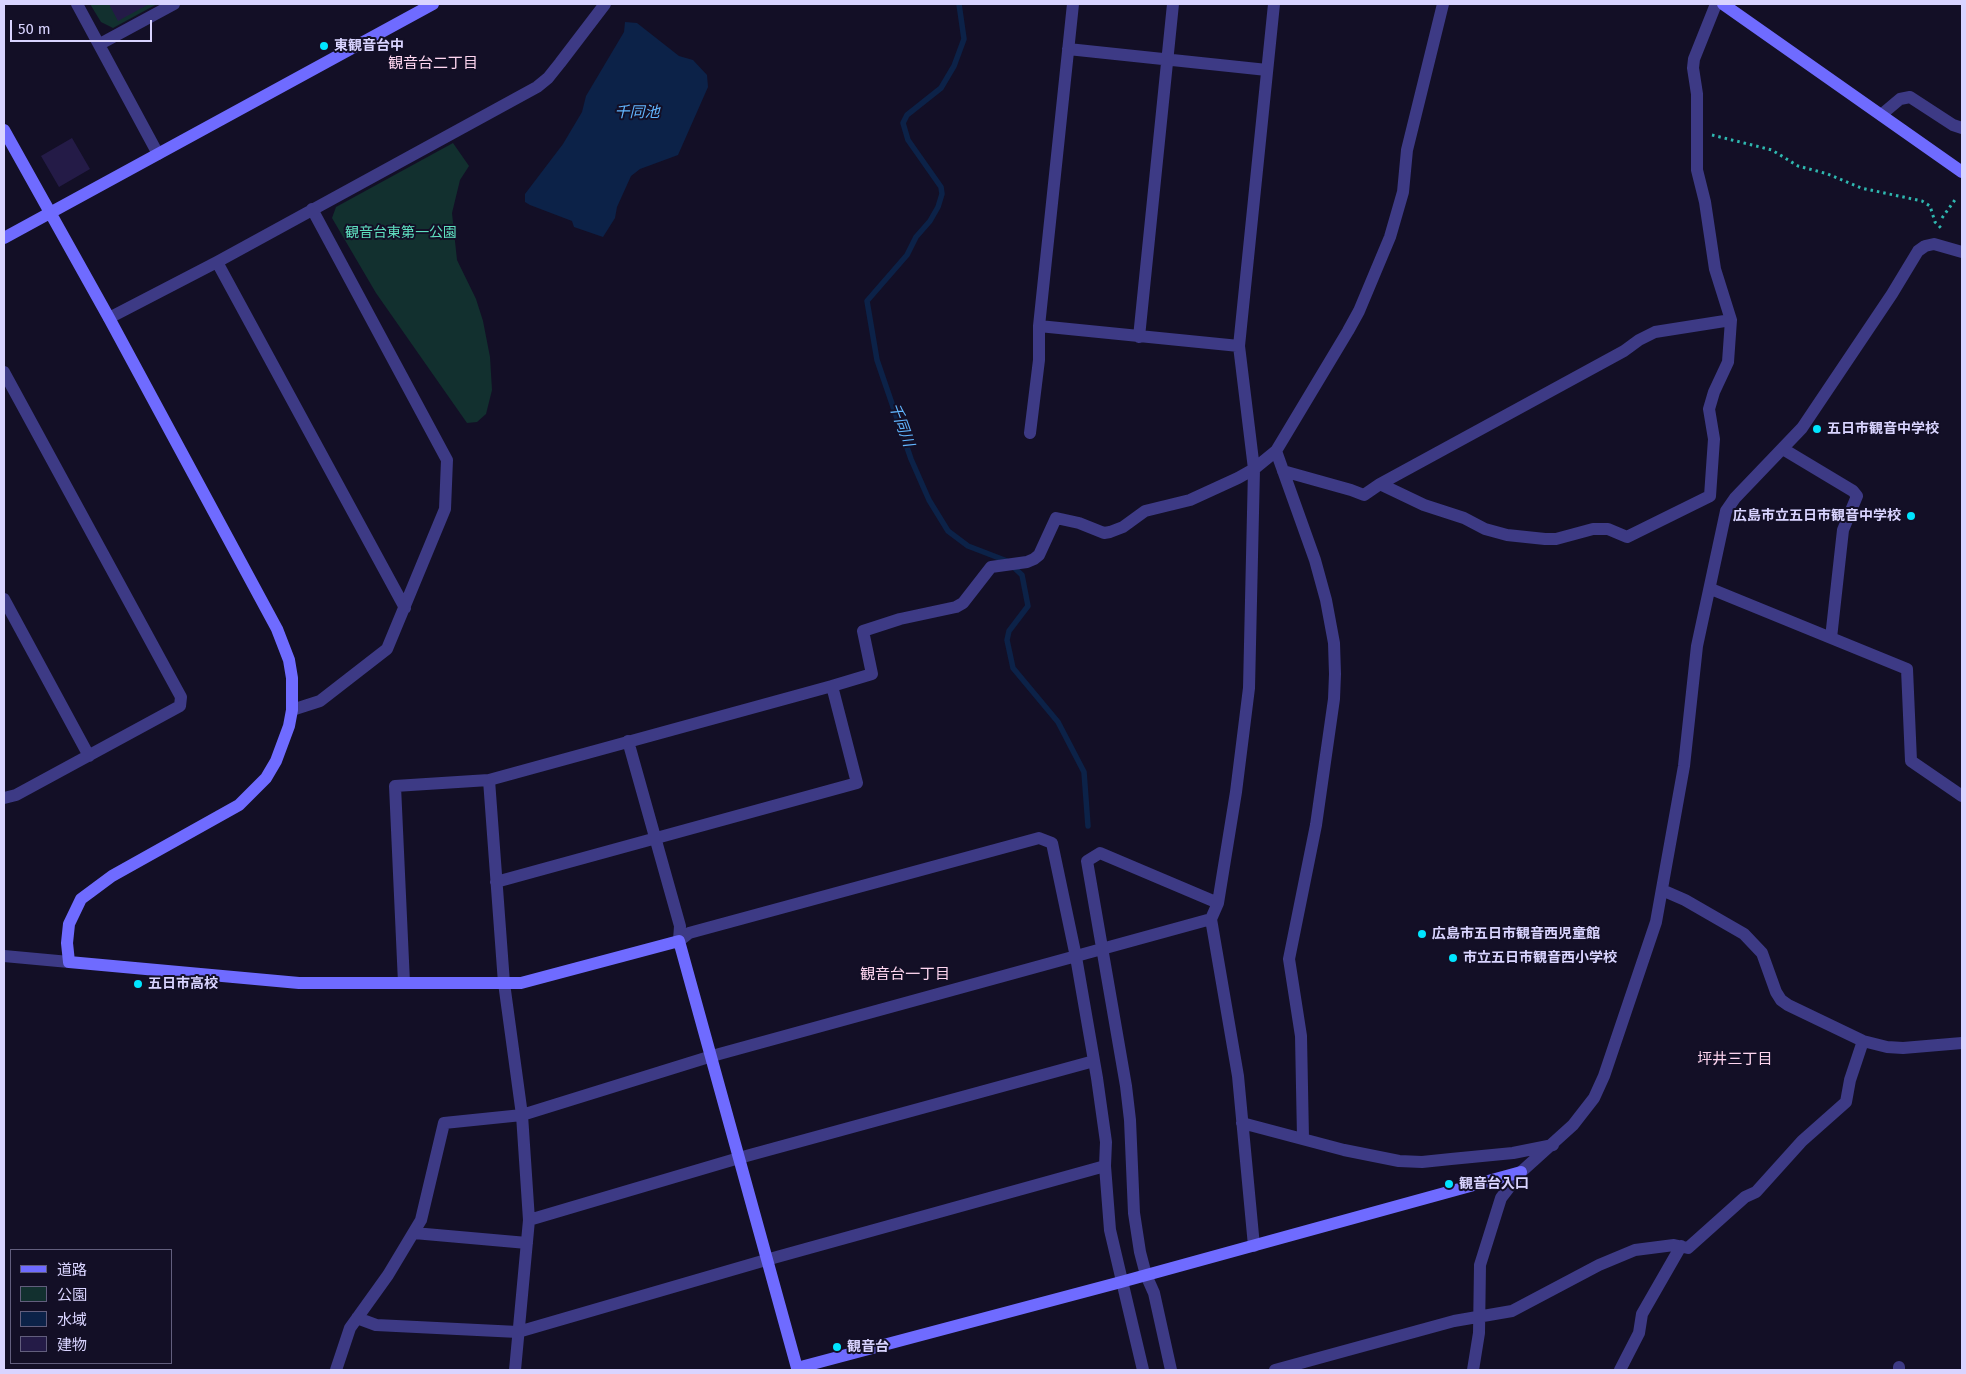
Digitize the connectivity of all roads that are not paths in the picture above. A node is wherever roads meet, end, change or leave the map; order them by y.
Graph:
1 (77, 4) edge
2 (174, 4) edge
3 (433, 4) edge
4 (605, 4) edge
5 (1073, 4) edge
6 (1173, 4) edge
7 (1274, 4) edge
8 (1443, 4) edge
9 (1716, 4) edge
10 (1723, 4) edge
11 (100, 44) junction
12 (1068, 49) junction
13 (1168, 58) junction
14 (1267, 70) junction
15 (1881, 115) junction
16 (1962, 128) edge
17 (4, 130) edge
18 (158, 154) junction
19 (1962, 172) edge
20 (312, 209) junction
21 (49, 214) junction
22 (4, 238) edge
23 (1962, 252) edge
24 (217, 262) junction
25 (109, 318) junction
26 (1731, 320) junction
27 (1039, 326) junction
28 (1139, 336) junction
29 (1239, 346) junction
30 (4, 374) edge
31 (1030, 433) dead end
32 (1783, 449) junction
33 (1276, 451) junction
34 (1254, 469) junction
35 (1283, 471) junction
36 (1380, 484) junction
37 (1710, 496) junction
38 (1726, 511) junction
39 (1711, 588) junction
40 (4, 599) edge
41 (405, 608) junction
42 (1831, 638) junction
43 (832, 686) junction
44 (292, 710) junction
45 (628, 741) junction
46 (89, 756) junction
47 (489, 780) junction
48 (1962, 796) edge
49 (4, 798) edge
50 (655, 837) junction
51 (496, 882) junction
52 (1662, 890) junction
53 (1218, 903) junction
54 (1211, 919) junction
55 (679, 941) junction
56 (1103, 950) junction
57 (4, 956) edge
58 (1076, 957) junction
59 (69, 962) junction
60 (404, 983) junction
61 (504, 983) junction
62 (1862, 1041) junction
63 (1962, 1043) edge
64 (712, 1056) junction
65 (1094, 1061) junction
66 (522, 1115) junction
67 (1242, 1123) junction
68 (1303, 1138) junction
69 (1553, 1145) junction
70 (739, 1158) junction
71 (1105, 1166) junction
72 (1521, 1172) junction
73 (529, 1220) junction
74 (414, 1233) junction
75 (526, 1243) junction
76 (1254, 1246) junction
77 (1682, 1246) junction
78 (766, 1260) junction
79 (1146, 1274) junction
80 (1121, 1282) junction
81 (357, 1318) junction
82 (1479, 1318) junction
83 (518, 1332) junction
84 (336, 1370) edge
85 (514, 1370) edge
86 (795, 1370) edge
87 (1143, 1370) edge
88 (1171, 1370) edge
89 (1275, 1370) edge
90 (1473, 1370) edge
91 (1620, 1370) edge

1 - 11 street
2 - 11 street
3 - 18 street
4 - 20 street
5 - 12 street
6 - 13 street
7 - 14 street
8 - 33 street
9 - 26 street
10 - 15 street
11 - 18 street
12 - 13 street
12 - 27 street
13 - 14 street
13 - 28 street
14 - 29 street
15 - 16 street
15 - 19 street
17 - 21 street
18 - 21 street
20 - 24 street
20 - 41 street
21 - 22 street
21 - 25 street
23 - 32 street
24 - 25 street
24 - 41 street
25 - 44 street
26 - 36 street
26 - 37 street
27 - 28 street
27 - 31 street
28 - 29 street
29 - 34 street
30 - 46 street
32 - 38 street
32 - 42 street
33 - 34 street
33 - 35 street
34 - 43 street
34 - 53 street
35 - 36 street
35 - 68 street
36 - 37 street
37 - 38 street
38 - 39 street
39 - 42 street
39 - 52 street
40 - 46 street
41 - 44 street
42 - 48 street
43 - 45 street
43 - 50 street
44 - 59 street
45 - 47 street
45 - 50 street
46 - 49 street
47 - 51 street
47 - 60 street
50 - 51 street
50 - 55 street
51 - 61 street
52 - 62 street
52 - 69 street
53 - 54 street
53 - 56 street
54 - 56 street
54 - 67 street
55 - 58 street
55 - 61 street
55 - 64 street
56 - 58 street
56 - 79 street
57 - 59 street
58 - 64 street
58 - 65 street
59 - 60 street
60 - 61 street
61 - 66 street
62 - 63 street
62 - 77 street
64 - 66 street
64 - 70 street
65 - 70 street
65 - 71 street
66 - 73 street
66 - 74 street
67 - 68 street
67 - 76 street
68 - 69 street
69 - 72 street
70 - 73 street
70 - 78 street
71 - 78 street
71 - 80 street
72 - 76 street
72 - 82 street
73 - 75 street
74 - 75 street
74 - 81 street
75 - 83 street
76 - 79 street
77 - 82 street
77 - 91 street
78 - 83 street
78 - 86 street
79 - 80 street
79 - 88 street
80 - 86 street
80 - 87 street
81 - 83 street
81 - 84 street
82 - 89 street
82 - 90 street
83 - 85 street

